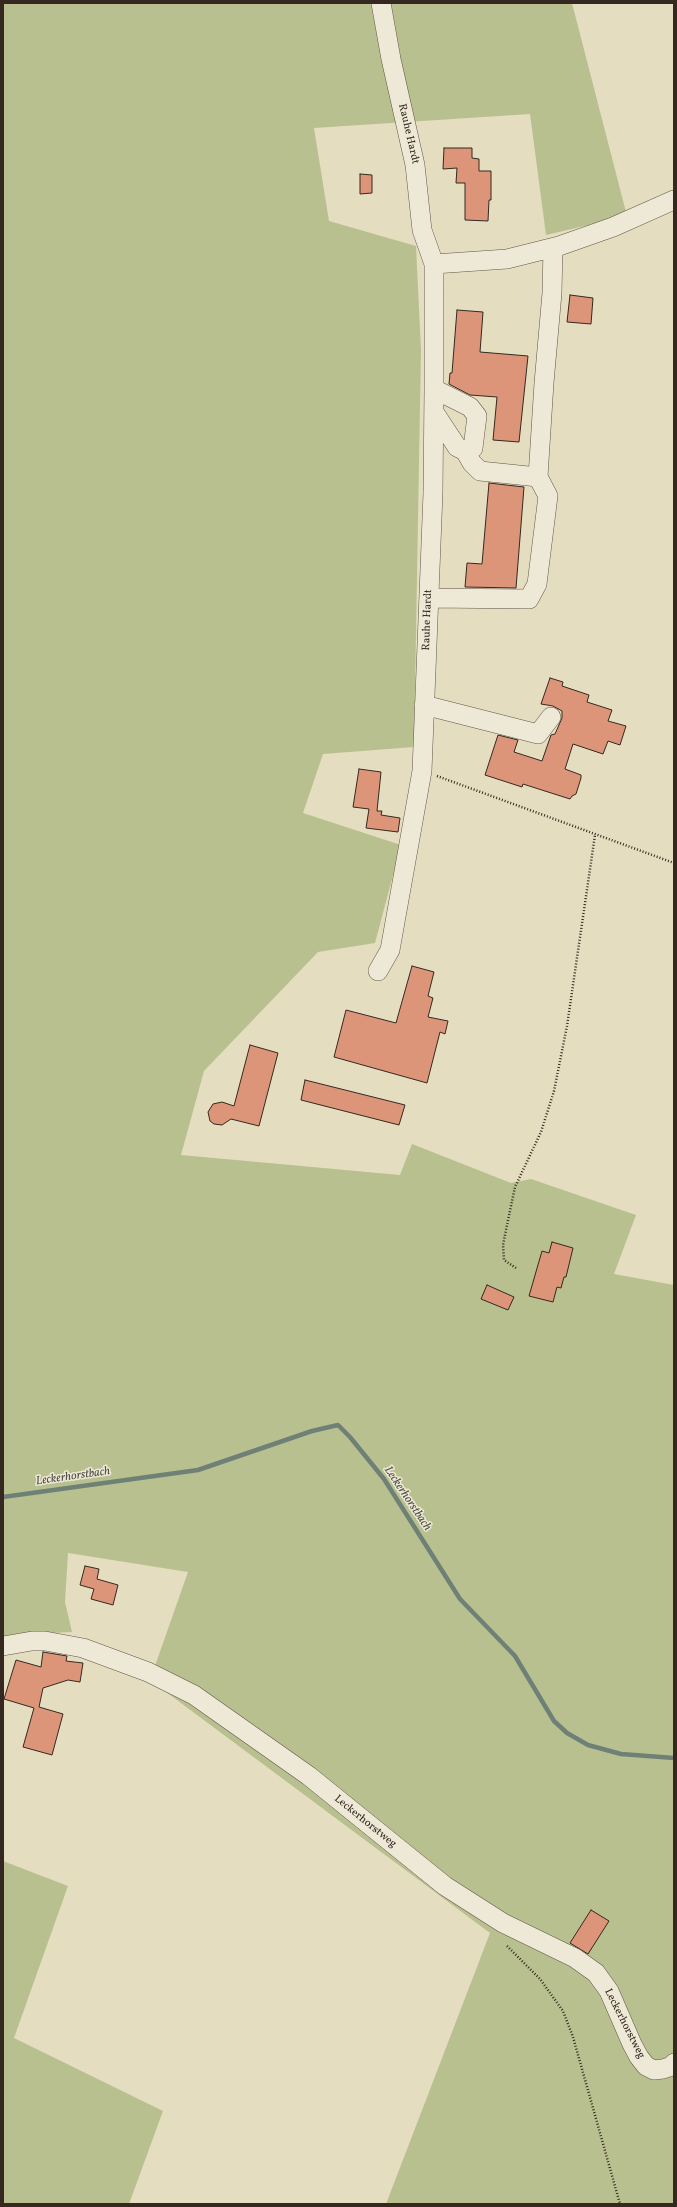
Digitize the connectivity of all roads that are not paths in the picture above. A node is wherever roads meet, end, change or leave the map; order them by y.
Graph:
1 (381, 3) edge
2 (674, 200) edge
3 (553, 248) junction
4 (434, 264) junction
5 (434, 389) junction
6 (434, 412) junction
7 (465, 451) junction
8 (538, 477) junction
9 (429, 598) junction
10 (424, 705) junction
11 (552, 718) dead end
12 (378, 971) dead end
13 (3, 1646) edge
14 (674, 2063) edge

1 - 4 street, Rauhe Hardt
2 - 3 street
3 - 4 street
3 - 8 street
4 - 5 street, Rauhe Hardt
5 - 6 street, Rauhe Hardt
5 - 7 street
6 - 7 street
6 - 9 street, Rauhe Hardt
7 - 8 street
8 - 9 street
9 - 10 street, Rauhe Hardt
10 - 11 street
10 - 12 street, Rauhe Hardt
13 - 14 street, Leckerhorstweg

